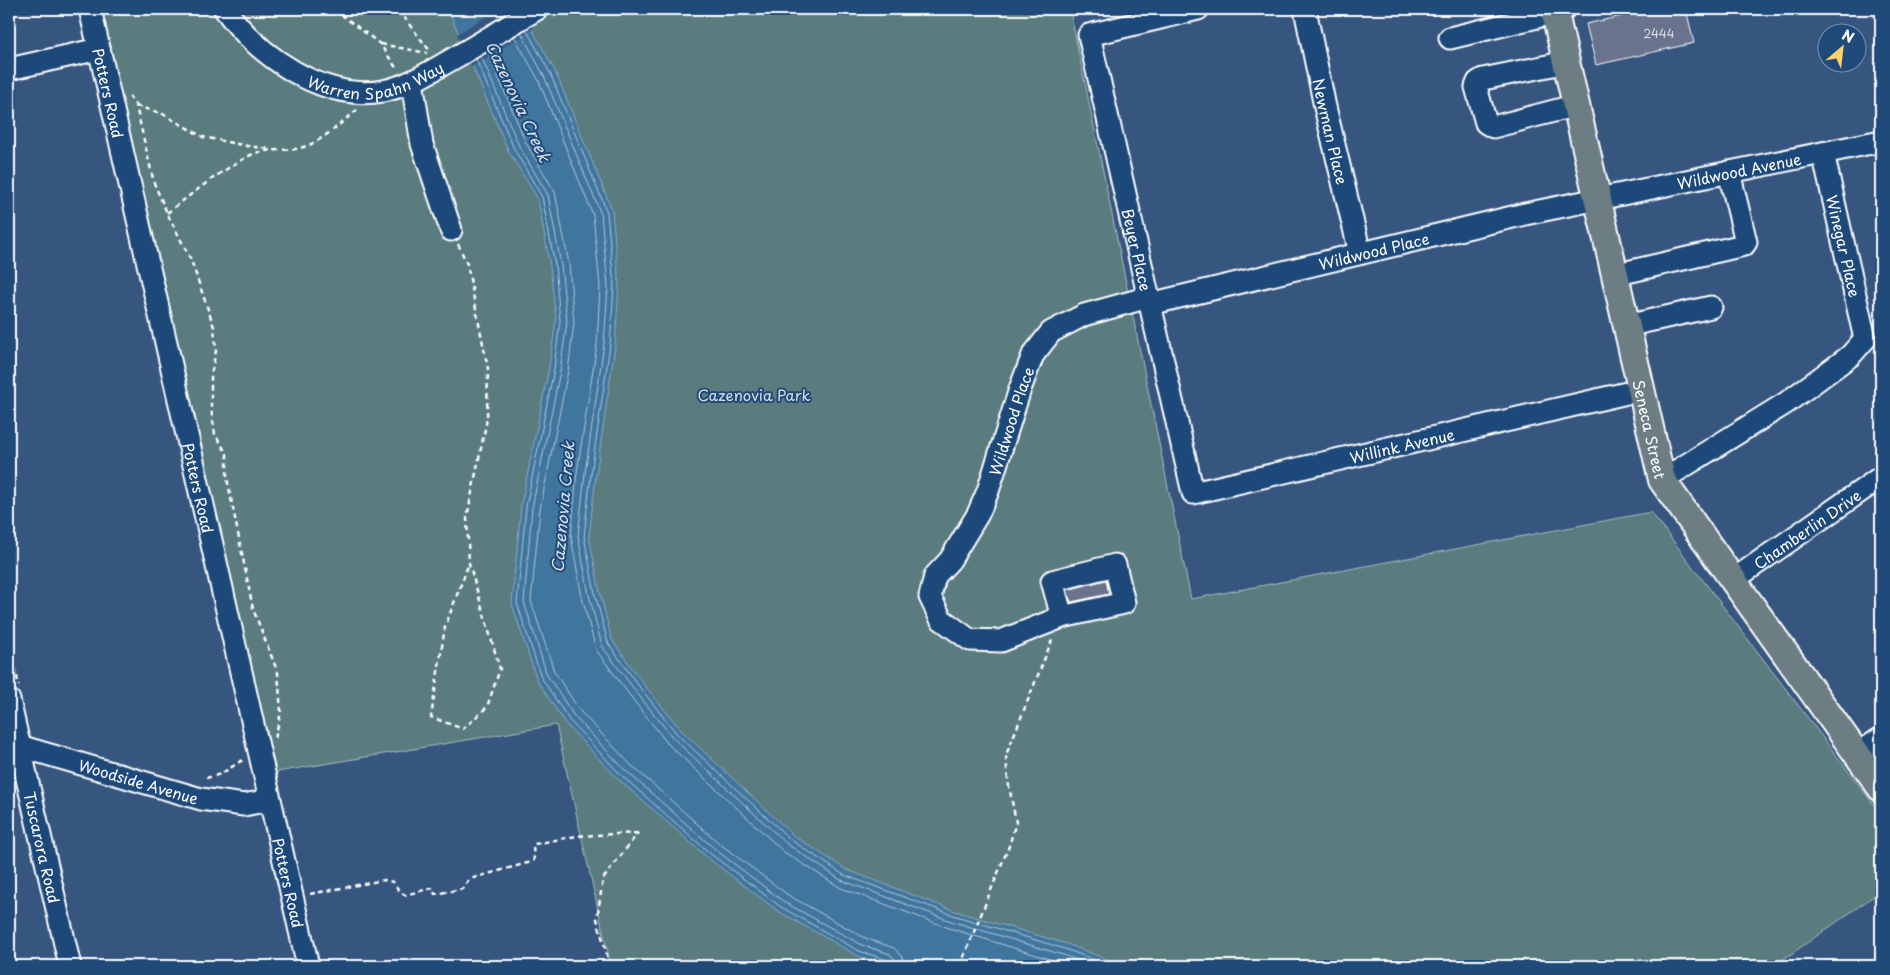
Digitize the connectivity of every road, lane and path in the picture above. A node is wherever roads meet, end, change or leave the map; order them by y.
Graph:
1 (90, 9) edge
2 (225, 9) edge
3 (334, 9) edge
4 (399, 9) edge
5 (537, 9) edge
6 (1198, 9) edge
7 (1305, 9) edge
8 (1558, 10) edge
9 (1450, 38) dead end
10 (380, 44) junction
11 (99, 49) junction
12 (1566, 62) junction
13 (396, 67) dead end
14 (9, 69) edge
15 (412, 82) junction
16 (126, 93) dead end
17 (136, 106) junction
18 (1577, 106) junction
19 (360, 107) dead end
20 (1881, 141) edge
21 (275, 149) junction
22 (1823, 153) junction
23 (1729, 172) junction
24 (1597, 200) junction
25 (166, 213) junction
26 (451, 230) joint
27 (1360, 253) junction
28 (1614, 274) junction
29 (1149, 300) junction
30 (1711, 307) dead end
31 (1626, 326) junction
32 (1640, 390) junction
33 (1187, 464) joint
34 (1881, 477) edge
35 (1662, 480) junction
36 (469, 563) junction
37 (1733, 580) junction
38 (1058, 627) joint
39 (9, 700) edge
40 (1881, 738) edge
41 (274, 744) dead end
42 (12, 749) edge
43 (1858, 754) junction
44 (243, 759) dead end
45 (206, 778) dead end
46 (1880, 784) edge
47 (270, 800) junction
48 (305, 894) dead end
49 (56, 966) edge
50 (70, 966) edge
51 (308, 966) edge
52 (610, 966) edge
53 (960, 966) edge

1 - 11 street, Potters Road
2 - 15 street, Warren Spahn Way
3 - 10 path
4 - 10 path
5 - 15 street, Warren Spahn Way
6 - 29 street, Beyer Place
7 - 27 street, Newman Place
8 - 9 street
8 - 12 main road, Seneca Street
10 - 13 path
11 - 14 street
11 - 47 street, Potters Road
12 - 18 main road, Seneca Street
12 - 18 street
15 - 26 street
16 - 17 path
17 - 21 path
17 - 25 path
18 - 24 main road, Seneca Street
19 - 21 path
20 - 22 street, Wildwood Avenue
21 - 25 path
22 - 23 street, Wildwood Avenue
22 - 35 street, Winegar Place
23 - 24 street, Wildwood Avenue
23 - 28 street
24 - 27 street, Wildwood Place
24 - 28 main road, Seneca Street
25 - 41 path
26 - 36 path
27 - 29 street, Wildwood Place
28 - 31 main road, Seneca Street
29 - 33 street, Beyer Place
29 - 38 street, Wildwood Place
30 - 31 street
31 - 32 main road, Seneca Street
32 - 33 street, Willink Avenue
32 - 35 main road, Seneca Street
34 - 37 street, Chamberlin Drive
35 - 37 main road, Seneca Street
36 - 36 path
37 - 43 main road, Seneca Street
38 - 53 path
39 - 42 street, Tuscarora Road
40 - 43 street
42 - 47 street, Woodside Avenue
42 - 49 street, Tuscarora Road
42 - 50 street, Tuscarora Road
43 - 46 main road, Seneca Street
44 - 45 path
47 - 51 street, Potters Road
48 - 52 path

